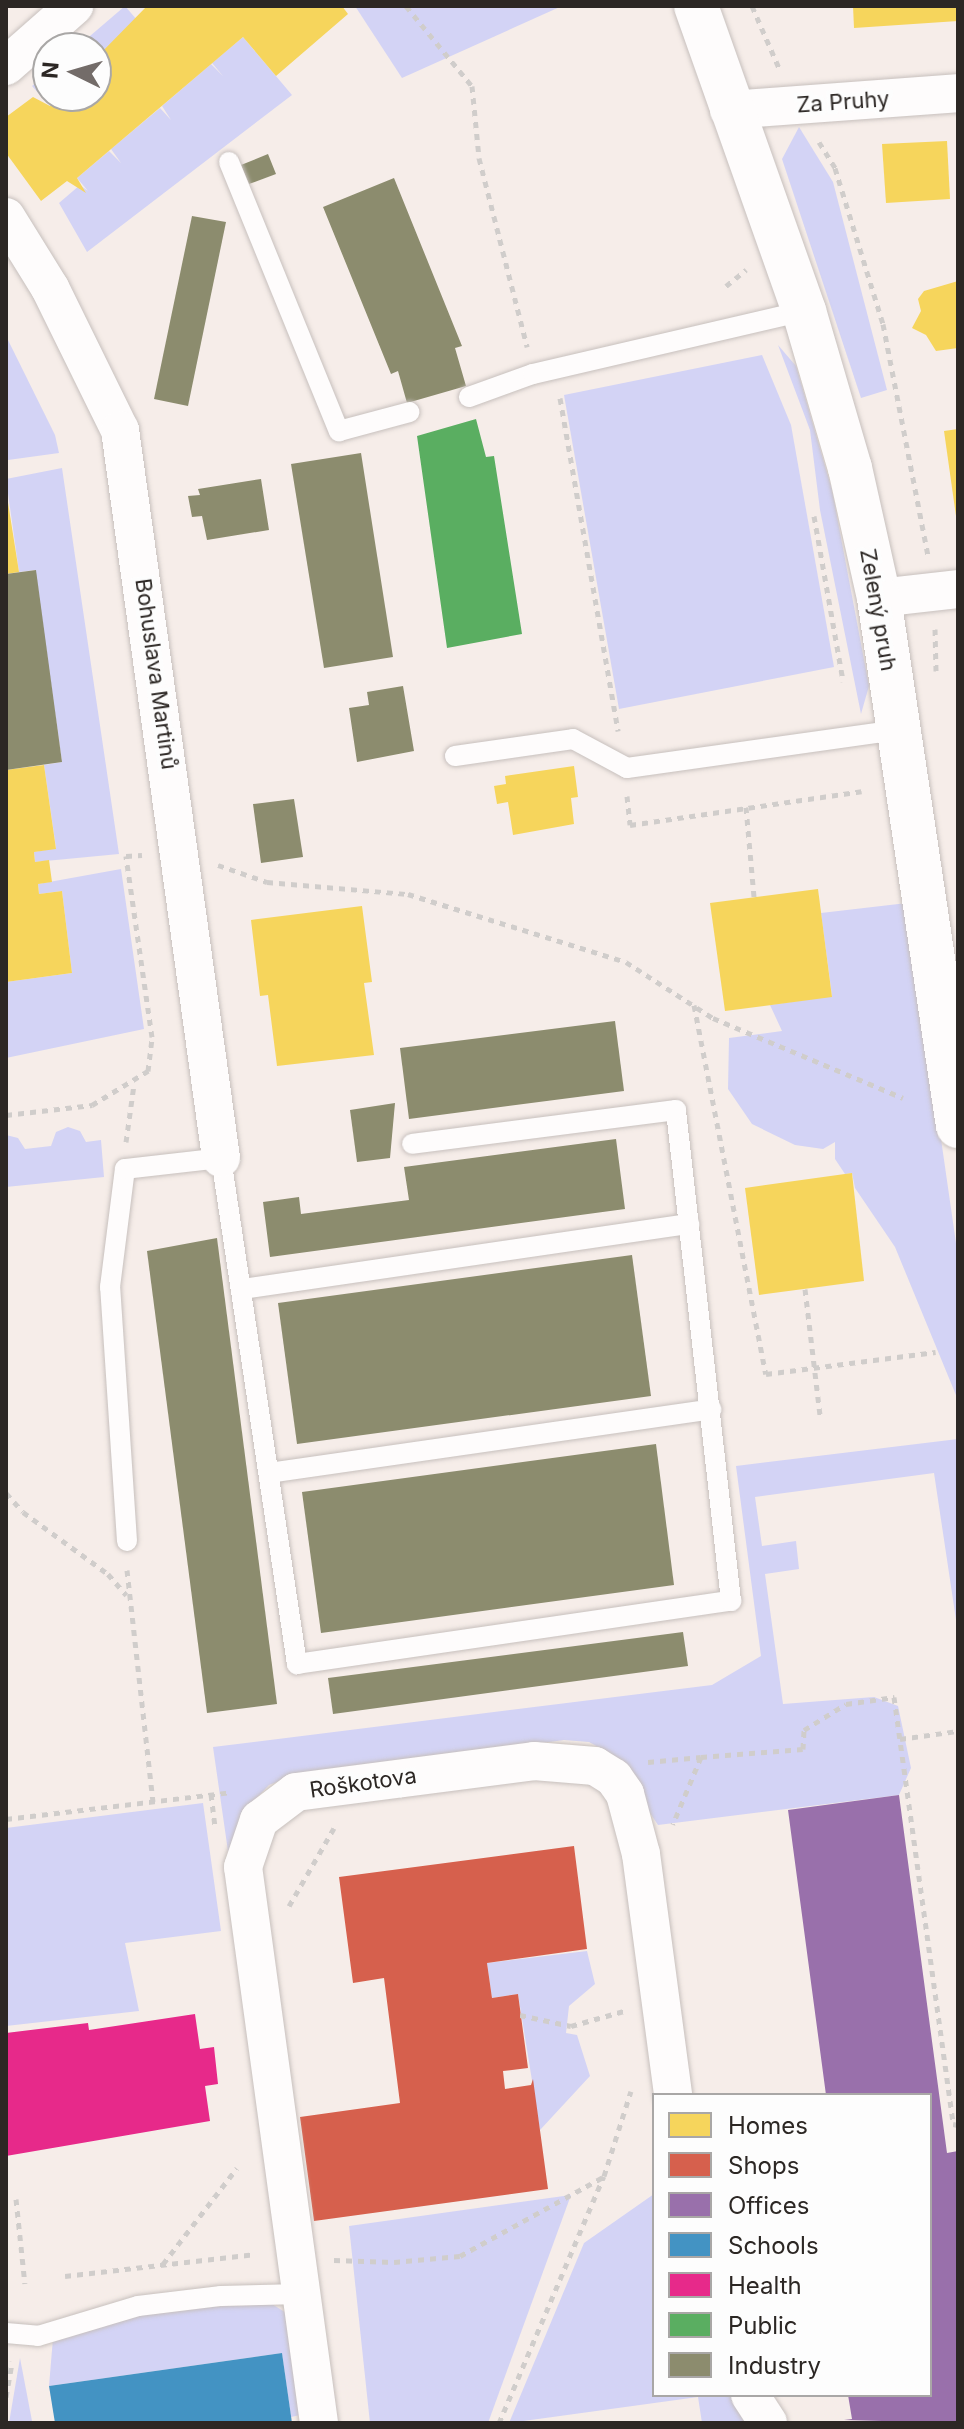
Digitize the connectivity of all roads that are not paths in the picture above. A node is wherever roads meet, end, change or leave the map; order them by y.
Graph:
1 (74, 6) edge
2 (696, 6) edge
3 (6, 66) edge
4 (958, 93) edge
5 (729, 110) junction
6 (229, 162) dead end
7 (6, 217) edge
8 (804, 311) junction
9 (469, 397) dead end
10 (410, 412) dead end
11 (946, 591) edge
12 (879, 598) junction
13 (898, 730) junction
14 (455, 756) dead end
15 (958, 1126) edge
16 (412, 1144) dead end
17 (221, 1158) junction
18 (689, 1224) junction
19 (243, 1289) junction
20 (711, 1409) junction
21 (269, 1473) junction
22 (127, 1541) road end
23 (673, 2093) edge
24 (296, 2270) junction
25 (6, 2333) edge
26 (751, 2397) edge
27 (319, 2423) edge
28 (768, 2423) edge

1 - 3 street
2 - 5 street, Zelený pruh
4 - 5 street, Za Pruhy
5 - 8 street, Zelený pruh
6 - 10 lane
7 - 17 street, Bohuslava Martinů
8 - 9 lane
8 - 12 street, Zelený pruh
11 - 12 street
12 - 13 street, Zelený pruh
13 - 14 lane
13 - 15 street, Zelený pruh
16 - 18 lane
17 - 19 lane
17 - 22 lane
18 - 19 lane
18 - 20 lane
19 - 21 lane
20 - 21 lane
20 - 21 lane
23 - 24 street, Roškotova
24 - 25 lane
24 - 27 street, Roškotova
26 - 28 street

